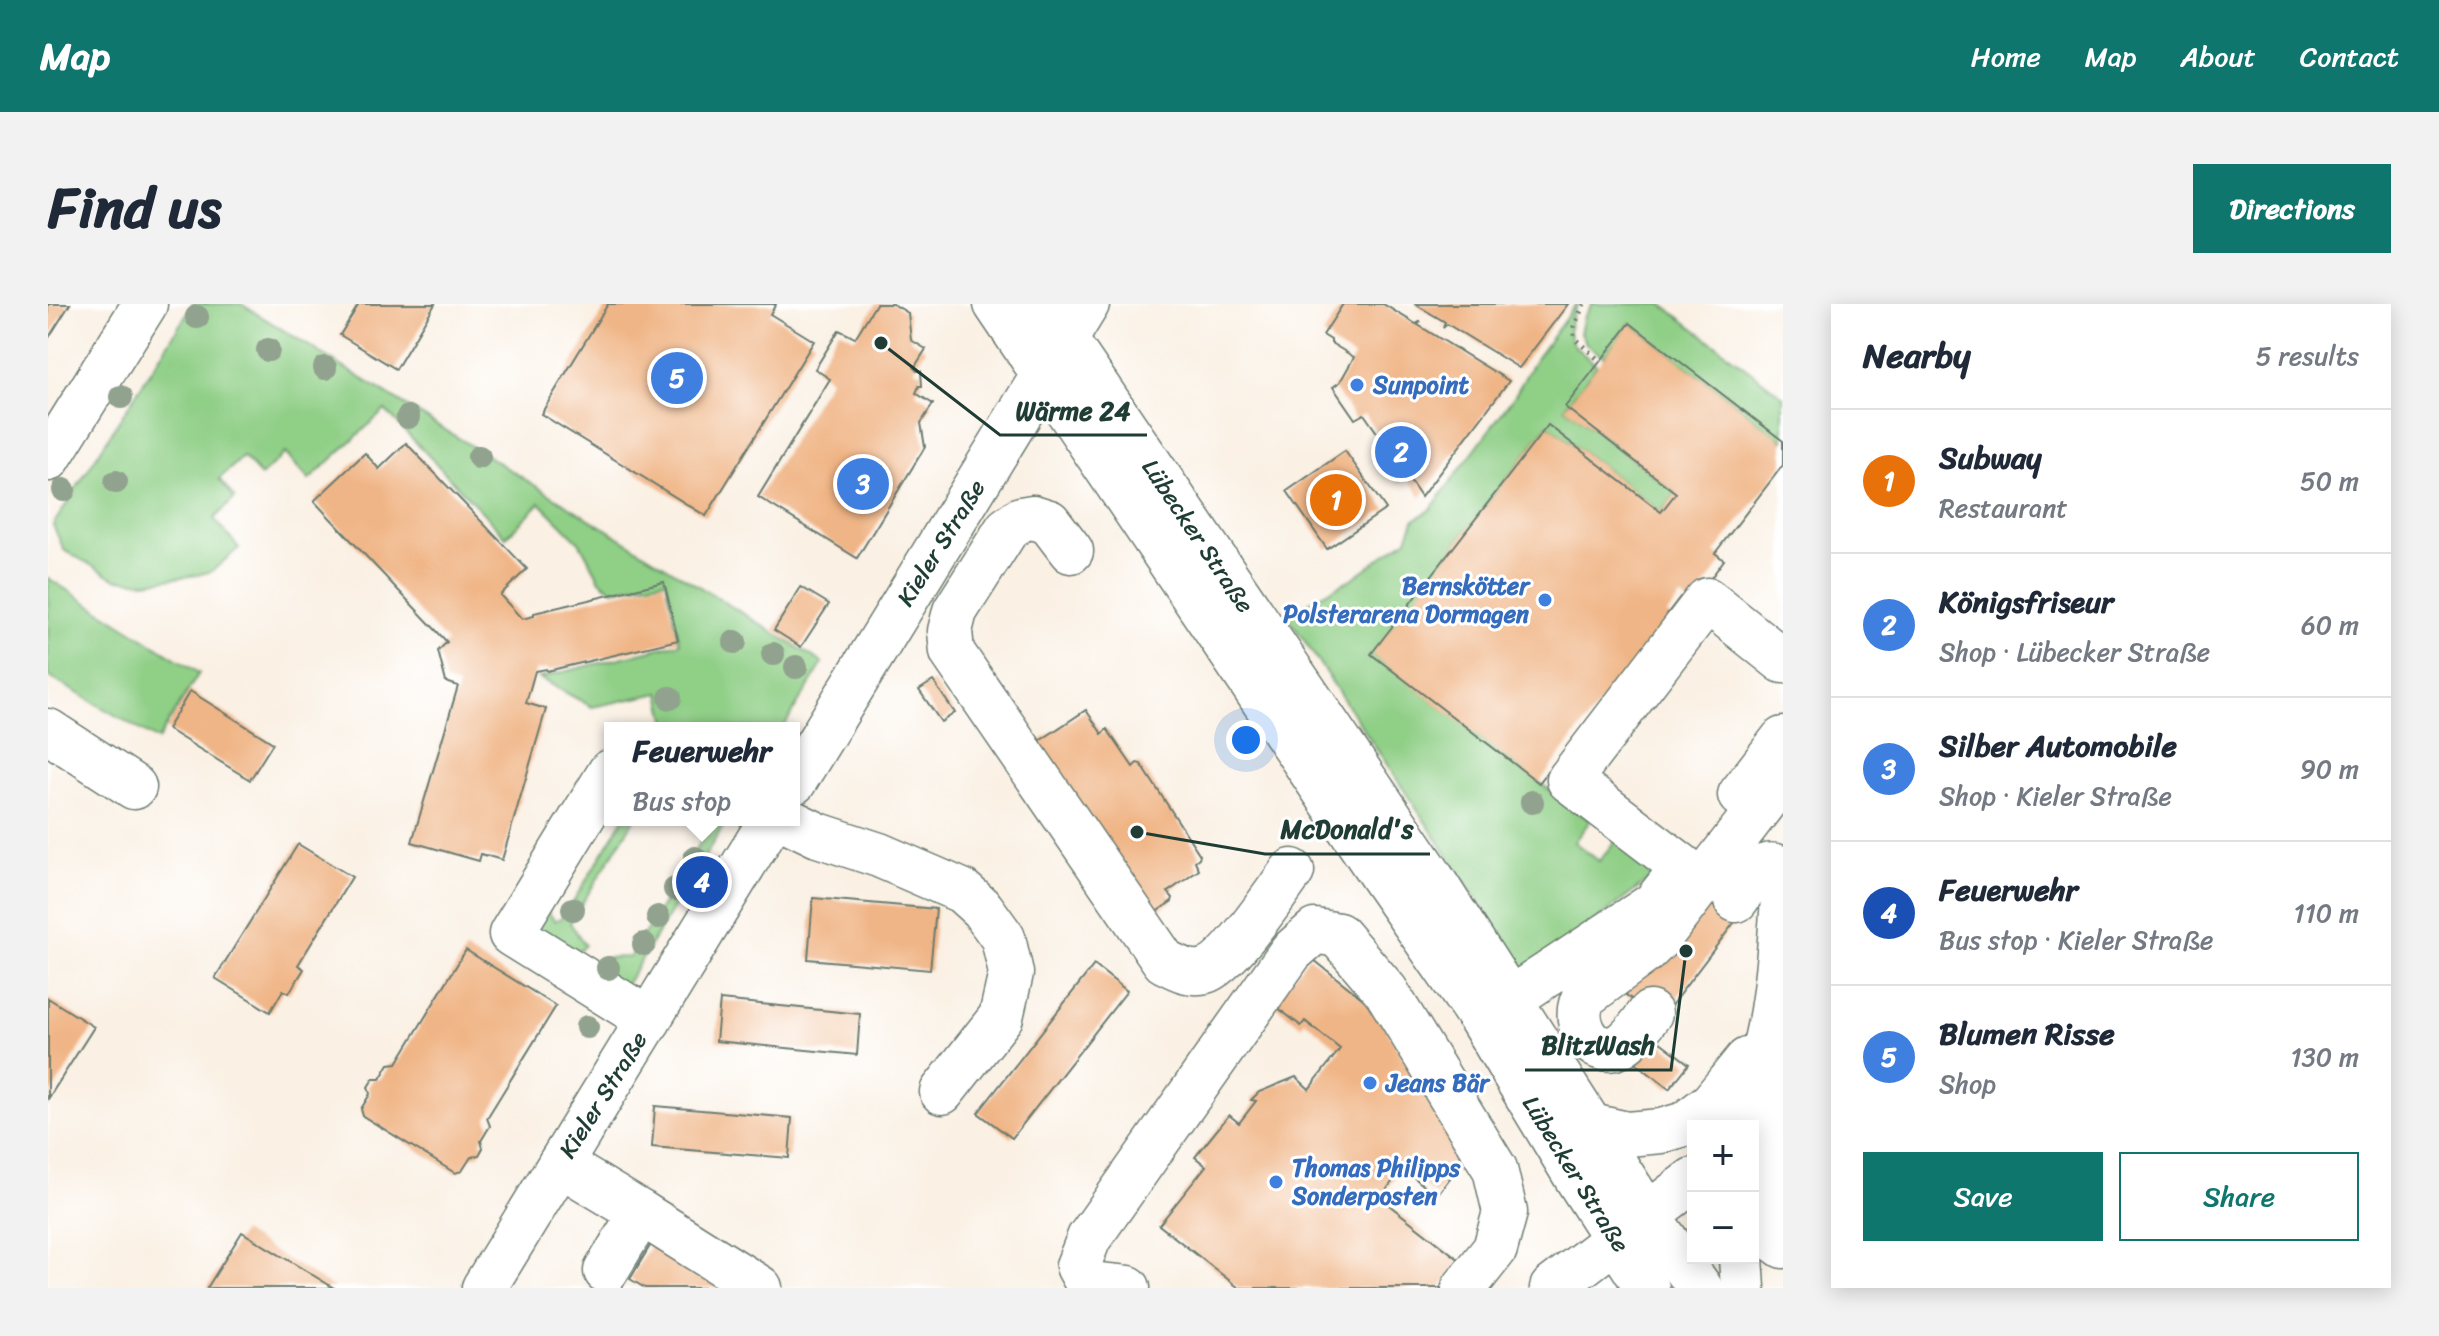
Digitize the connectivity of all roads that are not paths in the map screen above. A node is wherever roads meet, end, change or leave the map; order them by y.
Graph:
1 (145, 304) edge
2 (996, 304) edge
3 (1041, 304) edge
4 (1066, 339) edge
5 (48, 459) edge
6 (1071, 551) dead end
7 (1783, 661) edge
8 (48, 731) edge
9 (1783, 739) edge
10 (800, 772) edge
11 (1783, 777) edge
12 (604, 782) edge
13 (134, 787) dead end
14 (767, 826) edge
15 (799, 826) edge
16 (1683, 867) junction
17 (1783, 869) edge
18 (1292, 871) dead end
19 (1783, 899) edge
20 (1736, 900) dead end
21 (1496, 1009) junction
22 (1650, 1013) dead end
23 (649, 1020) junction
24 (1768, 1037) junction
25 (942, 1092) dead end
26 (1736, 1120) edge
27 (1591, 1126) junction
28 (560, 1164) junction
29 (1768, 1166) edge
30 (1687, 1190) edge
31 (641, 1213) junction
32 (1762, 1240) edge
33 (1647, 1255) edge
34 (606, 1271) dead end
35 (1088, 1284) edge
36 (484, 1288) edge
37 (760, 1288) edge
38 (1464, 1288) edge
39 (1552, 1288) edge
40 (1700, 1288) edge
41 (1743, 1288) edge

1 - 5 street
2 - 4 street, Lübecker Straße
3 - 4 street, Lübecker Straße
4 - 10 street, Kieler Straße
4 - 21 street, Lübecker Straße
6 - 18 street
7 - 16 street
8 - 13 street
9 - 16 street
11 - 22 street
12 - 23 street
14 - 23 street, Kieler Straße
15 - 25 street
16 - 21 street
17 - 20 street
19 - 24 street
21 - 27 street, Lübecker Straße
21 - 33 street, Lübecker Straße
23 - 28 street, Kieler Straße
24 - 26 street
24 - 27 street
24 - 29 street
27 - 33 street, Lübecker Straße
28 - 31 street
28 - 36 street, Kieler Straße
29 - 32 street
30 - 33 street
31 - 34 street
31 - 37 street
32 - 41 street
33 - 39 street
33 - 40 street, Lübecker Straße
35 - 38 street

